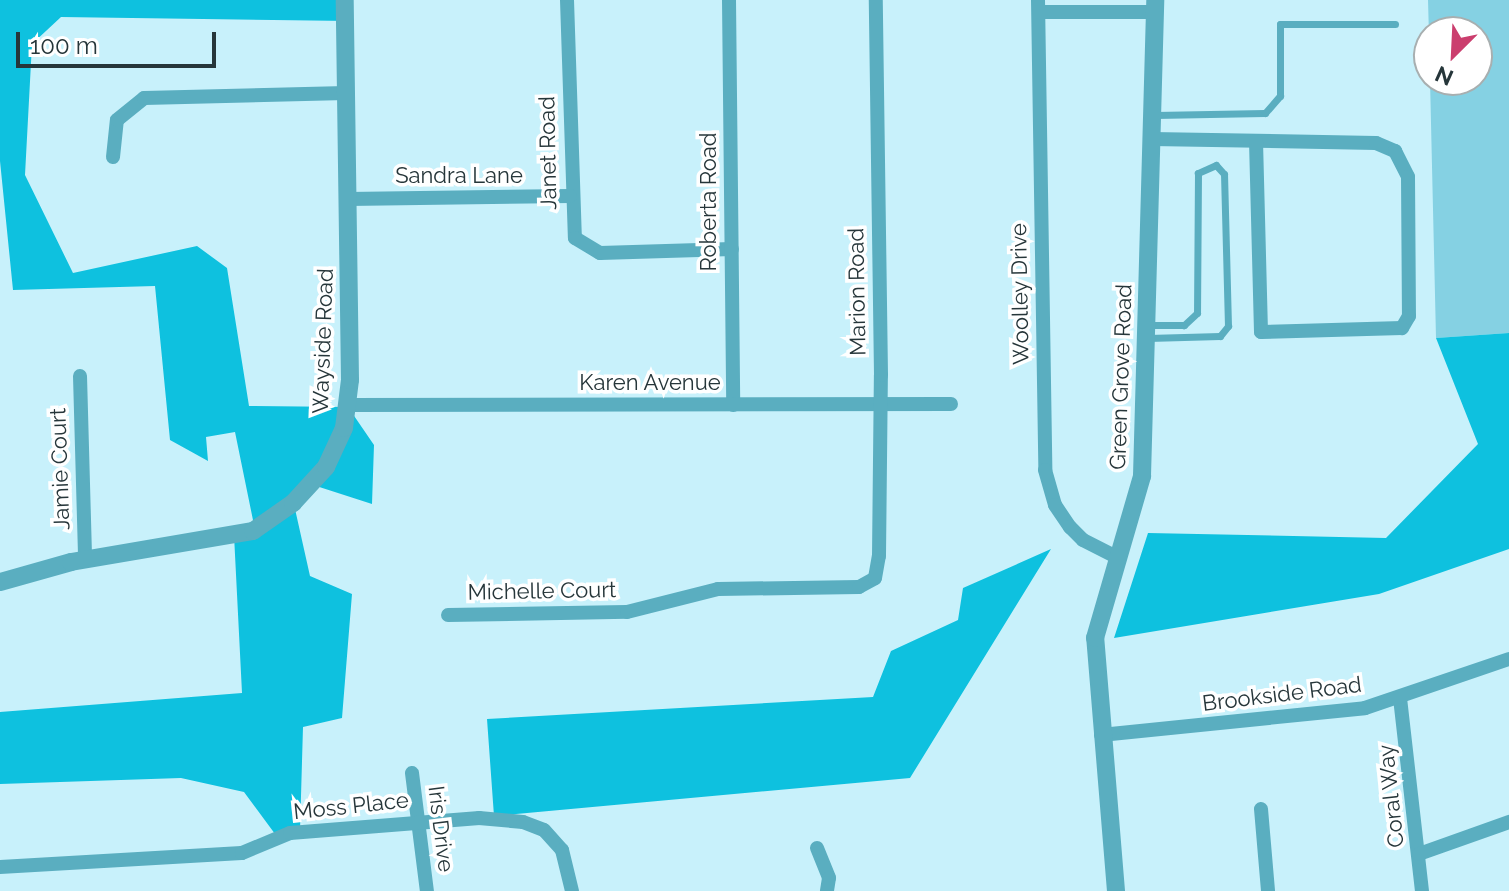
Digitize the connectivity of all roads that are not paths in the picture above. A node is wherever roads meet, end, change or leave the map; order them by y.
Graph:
1 (345, 0) edge
2 (567, 0) edge
3 (729, 0) edge
4 (876, 0) edge
5 (1038, 6) edge
6 (1155, 6) edge
7 (1395, 24) dead end
8 (346, 93) junction
9 (1152, 115) junction
10 (1152, 139) junction
11 (1256, 141) junction
12 (113, 157) dead end
13 (570, 196) junction
14 (348, 199) junction
15 (732, 249) junction
16 (1148, 332) junction
17 (80, 376) dead end
18 (879, 404) junction
19 (951, 404) dead end
20 (349, 405) junction
21 (733, 405) junction
22 (1116, 557) junction
23 (85, 560) junction
24 (0, 582) edge
25 (871, 582) joint
26 (448, 615) dead end
27 (1509, 659) edge
28 (1400, 698) junction
29 (1101, 735) junction
30 (412, 773) dead end
31 (1261, 809) dead end
32 (418, 822) junction
33 (1509, 822) edge
34 (817, 848) dead end
35 (1419, 854) junction
36 (0, 867) edge
37 (427, 891) edge
38 (572, 891) edge
39 (827, 891) edge
40 (1116, 891) edge
41 (1268, 891) edge
42 (1422, 891) edge

1 - 8 street, Wayside Road
2 - 13 street, Janet Road
3 - 15 street, Roberta Road
4 - 18 street, Marion Road
5 - 6 street
5 - 22 street, Woolley Drive
6 - 9 street, Green Grove Road
7 - 9 lane
8 - 12 street
8 - 14 street, Wayside Road
9 - 10 street, Green Grove Road
10 - 11 street
10 - 16 street, Green Grove Road
11 - 11 street
13 - 14 street, Sandra Lane
13 - 15 street, Janet Road
14 - 20 street, Wayside Road
15 - 21 street, Roberta Road
16 - 16 lane
16 - 22 street, Green Grove Road
17 - 23 street, Jamie Court
18 - 19 street, Karen Avenue
18 - 21 street, Karen Avenue
18 - 25 street, Marion Road
20 - 21 street, Karen Avenue
20 - 23 street, Wayside Road
22 - 29 street, Green Grove Road
23 - 24 street, Wayside Road
25 - 26 street, Michelle Court
27 - 28 street, Brookside Road
28 - 29 street, Brookside Road
28 - 35 street, Coral Way
29 - 40 street, Green Grove Road
30 - 32 street, Iris Drive
31 - 41 street
32 - 36 street, Moss Place
32 - 37 street, Iris Drive
32 - 38 street, Moss Place
33 - 35 street
34 - 39 street
35 - 42 street, Coral Way

